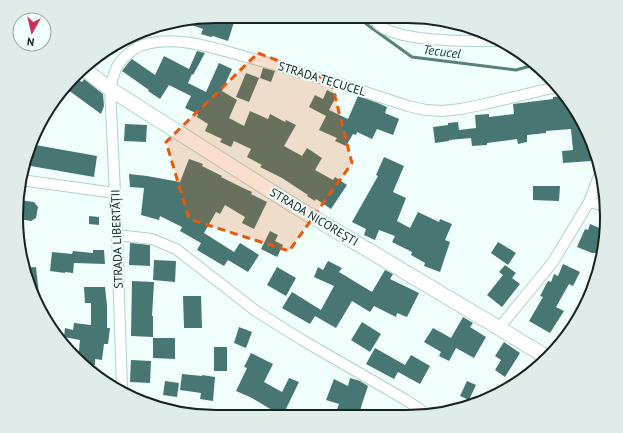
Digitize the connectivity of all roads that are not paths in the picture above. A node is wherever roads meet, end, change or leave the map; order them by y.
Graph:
1 (377, 23) edge
2 (487, 41) edge
3 (88, 72) edge
4 (551, 88) edge
5 (110, 89) junction
6 (27, 181) edge
7 (597, 182) edge
8 (115, 193) junction
9 (589, 202) junction
10 (600, 205) edge
11 (117, 235) junction
12 (499, 328) junction
13 (542, 354) edge
14 (122, 385) edge
15 (421, 410) edge

1 - 2 street
3 - 5 main road, STRADA NICOREȘTI
4 - 5 street, STRADA TECUCEL
5 - 8 street, STRADA LIBERTĂȚII
5 - 12 main road, STRADA NICOREȘTI
6 - 8 street
7 - 9 street
8 - 11 street, STRADA LIBERTĂȚII
9 - 10 street
9 - 12 street
11 - 14 street, STRADA LIBERTĂȚII
11 - 15 street
12 - 13 main road, STRADA NICOREȘTI

